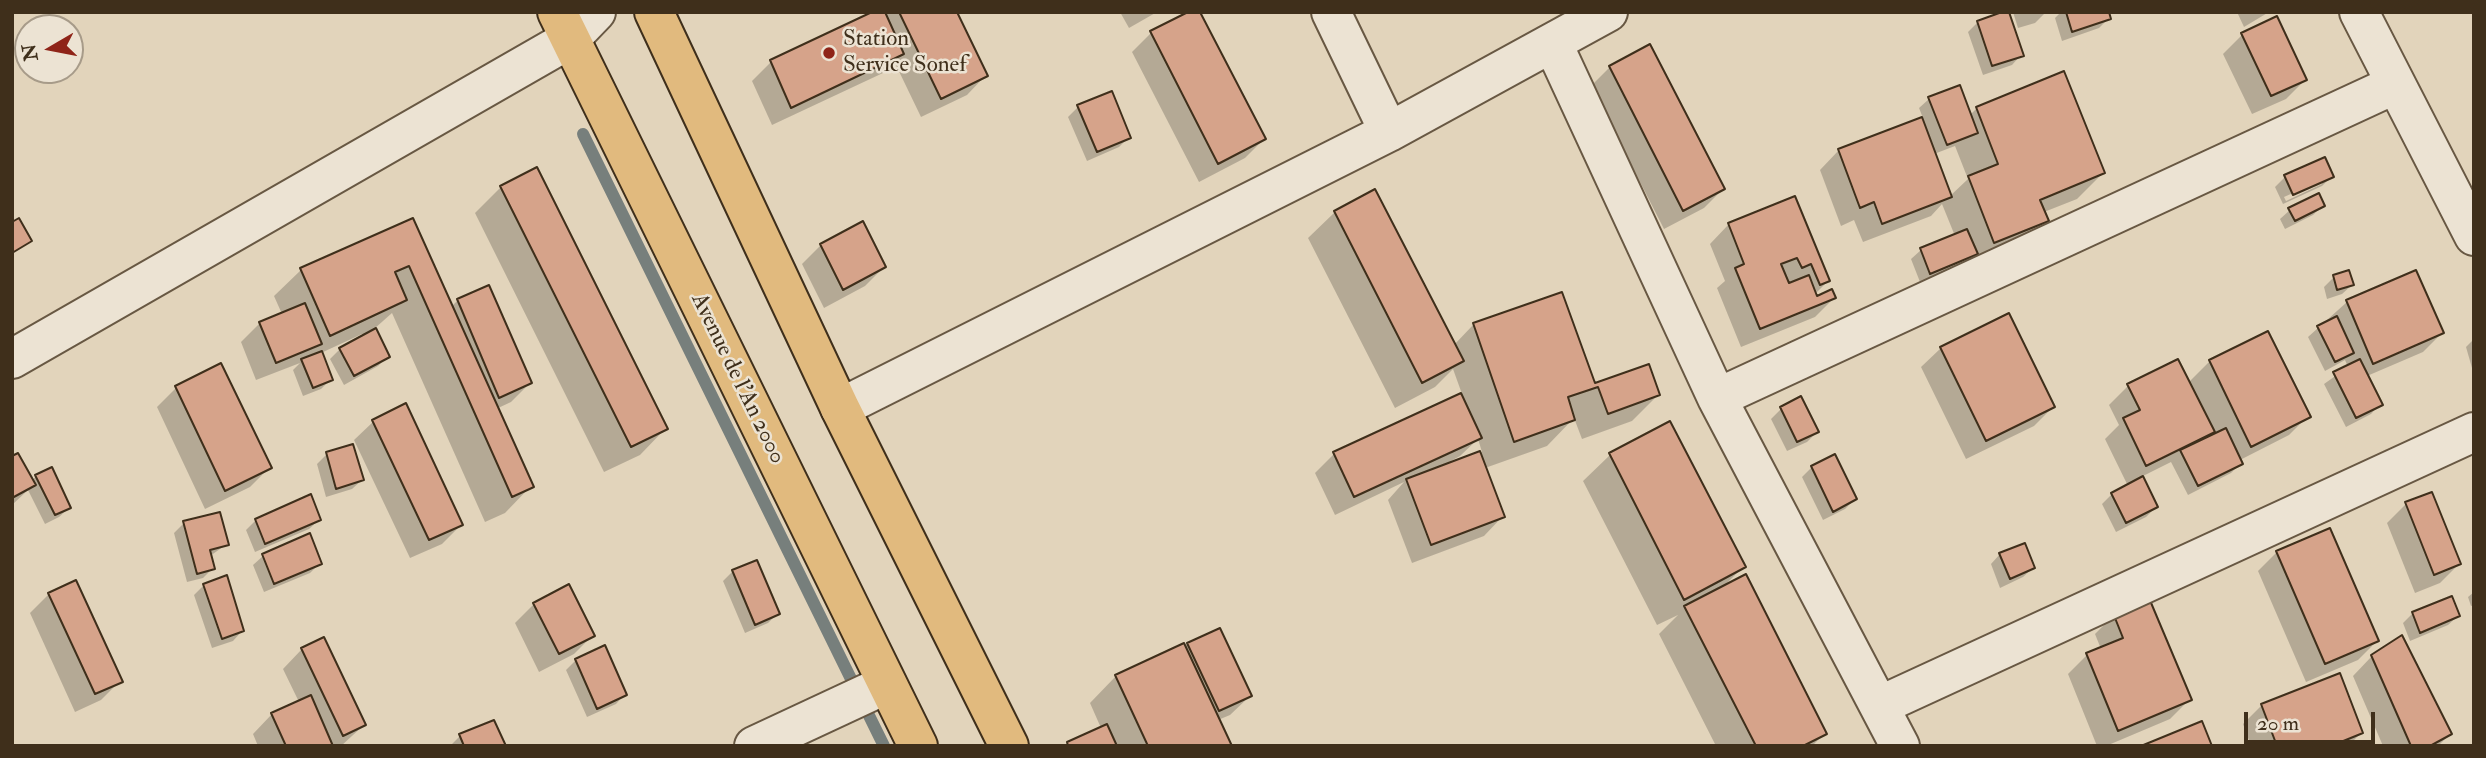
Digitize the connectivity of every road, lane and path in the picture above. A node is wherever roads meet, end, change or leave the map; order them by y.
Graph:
1 (596, 12) edge
2 (653, 12) edge
3 (1331, 12) edge
4 (1608, 12) edge
5 (2359, 12) edge
6 (563, 26) edge
7 (1553, 44) junction
8 (2396, 84) junction
9 (1389, 132) junction
10 (2474, 236) edge
11 (12, 359) edge
12 (1717, 398) junction
13 (840, 408) junction
14 (2474, 432) edge
15 (887, 684) junction
16 (1881, 705) junction
17 (754, 746) edge
18 (918, 746) edge
19 (1009, 746) edge
20 (1900, 746) edge

1 - 6 street
2 - 13 main road
3 - 9 street
4 - 7 street
5 - 8 street
6 - 11 street
6 - 15 main road, Avenue de l'An 2000
7 - 9 street
7 - 12 street
8 - 10 street
8 - 12 street
9 - 13 street
12 - 16 street
13 - 19 main road
14 - 16 street
15 - 17 street
15 - 18 main road, Avenue de l'An 2000
16 - 20 street

